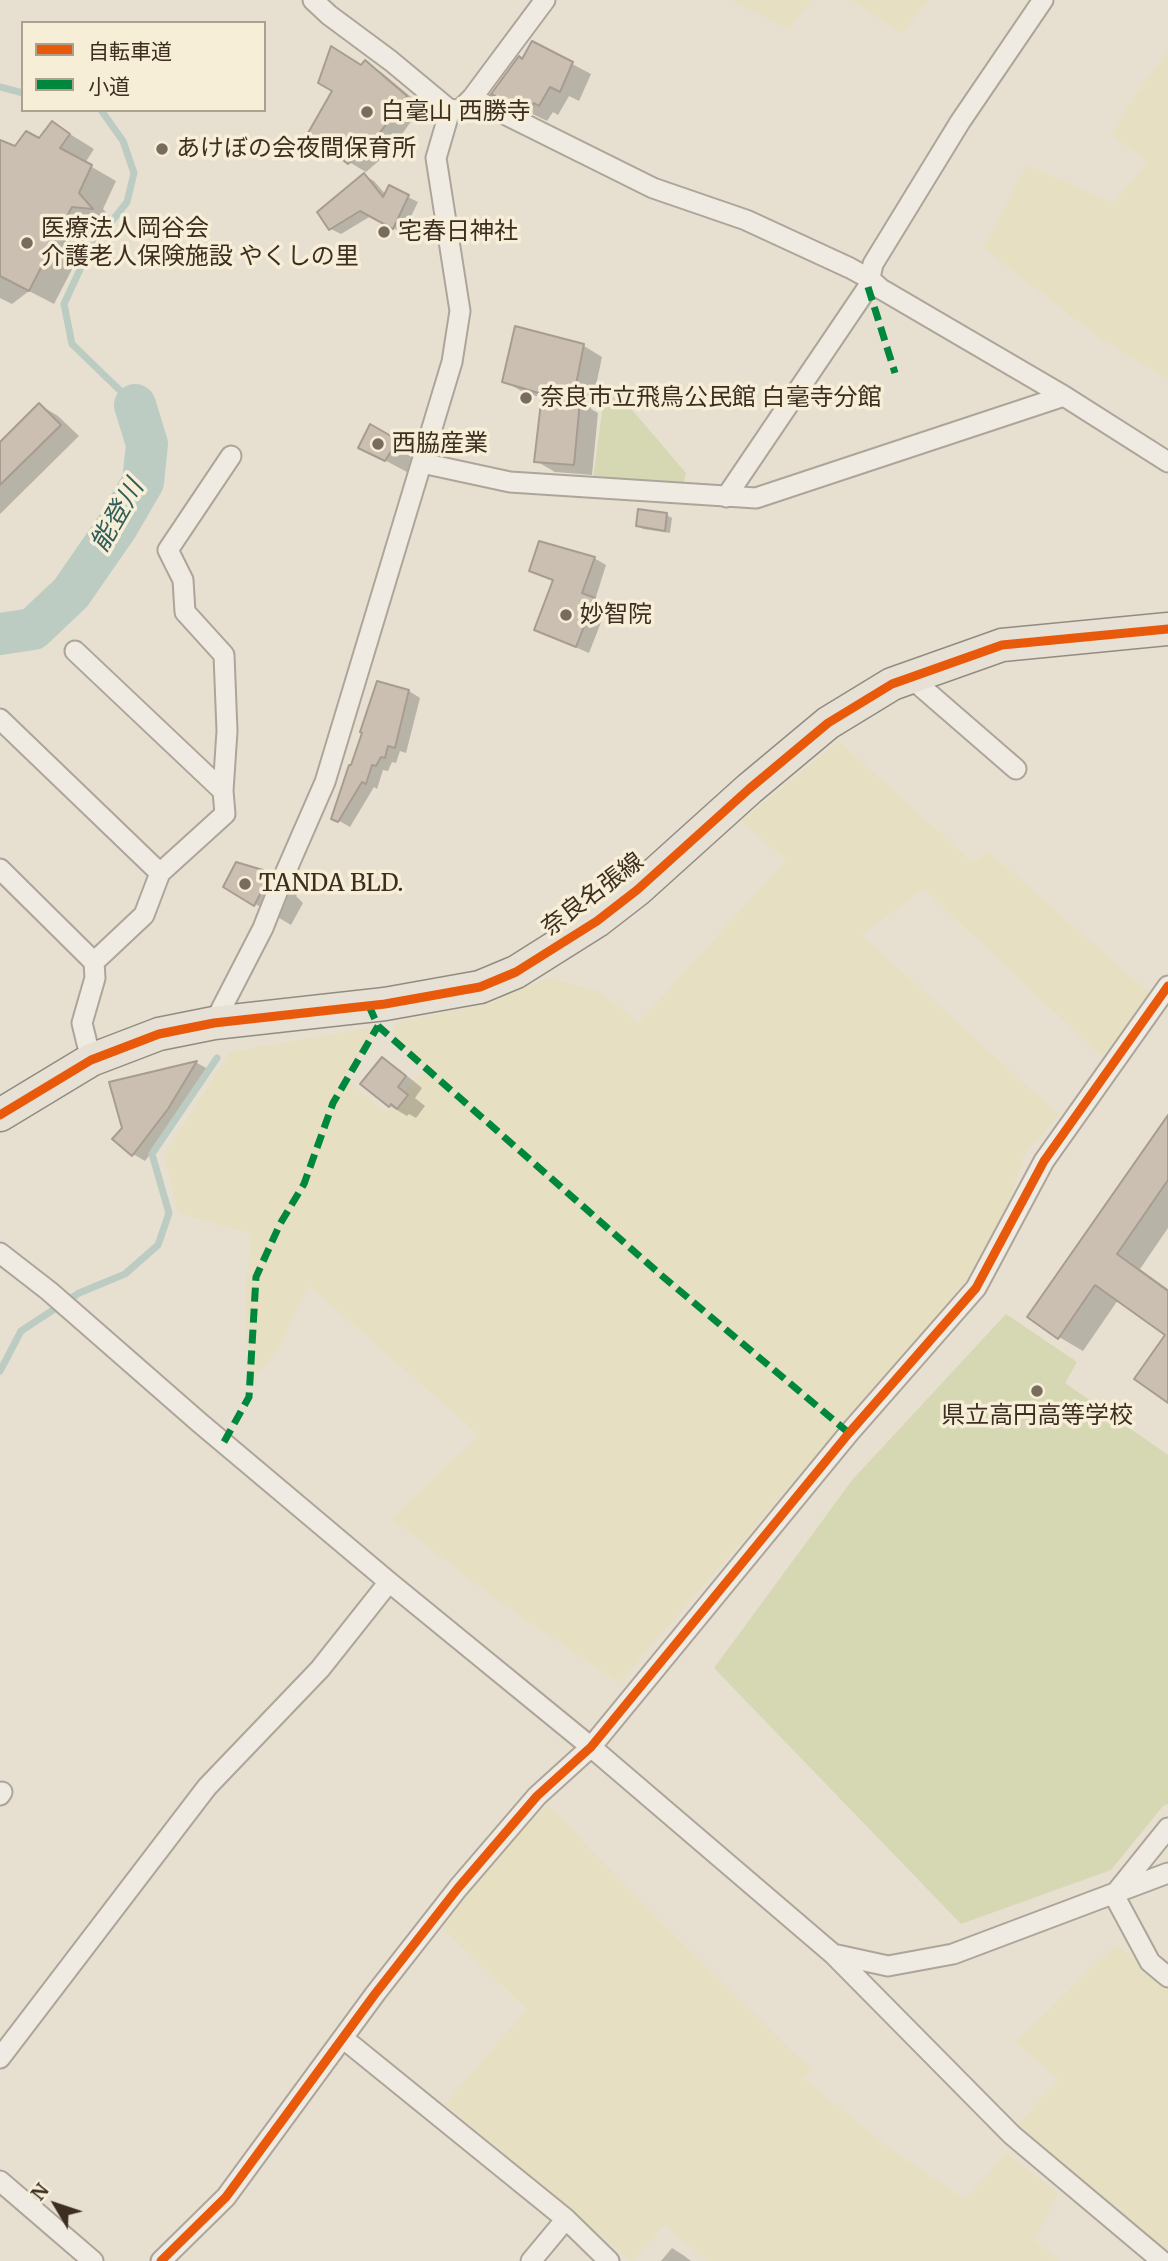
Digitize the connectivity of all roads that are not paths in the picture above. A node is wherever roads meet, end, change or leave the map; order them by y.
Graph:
1 (313, 0) edge
2 (545, 0) edge
3 (1043, 0) edge
4 (472, 98) junction
5 (450, 110) junction
6 (870, 279) junction
7 (1064, 396) junction
8 (231, 456) dead end
9 (1168, 462) edge
10 (422, 463) junction
11 (726, 497) junction
12 (1168, 629) edge
13 (75, 651) dead end
14 (911, 678) junction
15 (0, 719) edge
16 (1016, 769) dead end
17 (223, 790) junction
18 (0, 869) edge
19 (160, 873) junction
20 (94, 962) junction
21 (1168, 986) edge
22 (214, 1023) junction
23 (92, 1060) junction
24 (0, 1115) edge
25 (0, 1253) edge
26 (389, 1582) junction
27 (591, 1747) junction
28 (1168, 1828) edge
29 (1168, 1873) edge
30 (1114, 1895) junction
31 (833, 1954) junction
32 (1168, 1978) edge
33 (344, 2039) junction
34 (0, 2058) edge
35 (0, 2181) edge
36 (566, 2219) junction
37 (93, 2261) edge
38 (161, 2261) edge
39 (531, 2261) edge
40 (609, 2261) edge
41 (1162, 2261) edge

1 - 5 street
2 - 4 street
3 - 6 street
4 - 5 street
4 - 6 street
5 - 10 street
6 - 7 street
6 - 11 street
7 - 9 street
7 - 11 street
8 - 17 street
10 - 11 street
10 - 22 street
12 - 14 main road, 奈良名張線
13 - 17 street
14 - 16 street
14 - 22 main road, 奈良名張線
15 - 19 street
17 - 19 street
18 - 20 street
19 - 20 street
20 - 23 street
21 - 27 street
22 - 23 main road, 奈良名張線
23 - 24 main road, 奈良名張線
25 - 26 street
26 - 27 street
26 - 34 street
27 - 31 street
27 - 33 street
28 - 30 street
29 - 30 street
30 - 31 street
30 - 32 street
31 - 41 street
33 - 36 street
33 - 38 street
35 - 37 street
36 - 39 street
36 - 40 street

